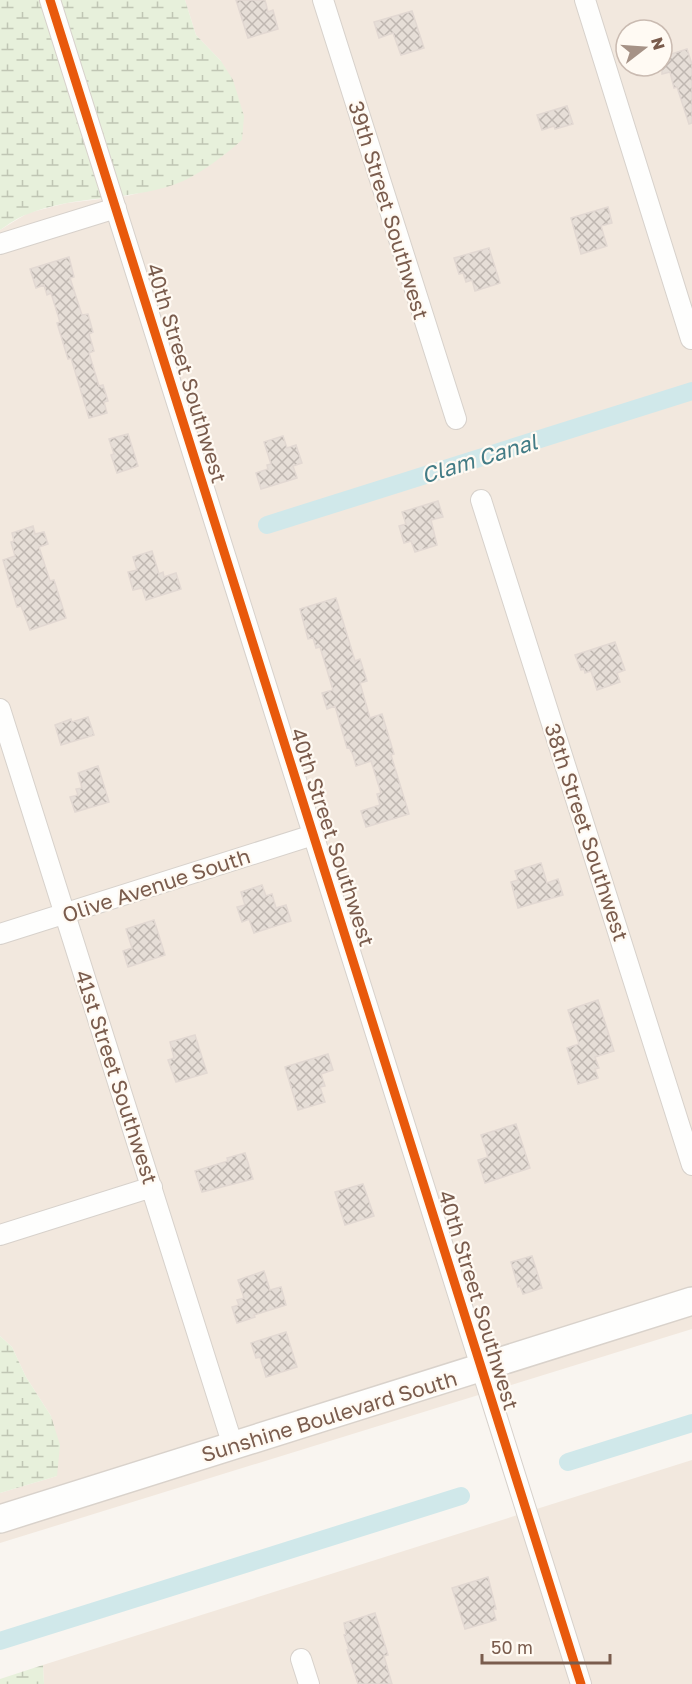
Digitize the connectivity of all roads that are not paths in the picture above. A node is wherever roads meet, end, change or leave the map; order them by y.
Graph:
1 (50, 0) edge
2 (323, 0) edge
3 (585, 0) edge
4 (116, 208) junction
5 (0, 244) edge
6 (692, 339) edge
7 (456, 419) dead end
8 (481, 500) dead end
9 (0, 709) edge
10 (313, 835) junction
11 (65, 914) junction
12 (0, 934) edge
13 (692, 1165) edge
14 (152, 1187) junction
15 (0, 1235) edge
16 (692, 1301) edge
17 (481, 1368) junction
18 (233, 1446) junction
19 (0, 1519) edge
20 (301, 1659) dead end
21 (309, 1684) edge
22 (581, 1684) edge

1 - 4 street, 40th Street Southwest
2 - 7 street, 39th Street Southwest
3 - 6 street
4 - 5 street
4 - 10 street, 40th Street Southwest
8 - 13 street, 38th Street Southwest
9 - 11 street, 41st Street Southwest
10 - 11 street, Olive Avenue South
10 - 17 street, 40th Street Southwest
11 - 12 street, Olive Avenue South
11 - 14 street, 41st Street Southwest
14 - 15 street
14 - 18 street, 41st Street Southwest
16 - 17 street, Sunshine Boulevard South
17 - 18 street, Sunshine Boulevard South
17 - 22 street, 40th Street Southwest
18 - 19 street, Sunshine Boulevard South
20 - 21 street

